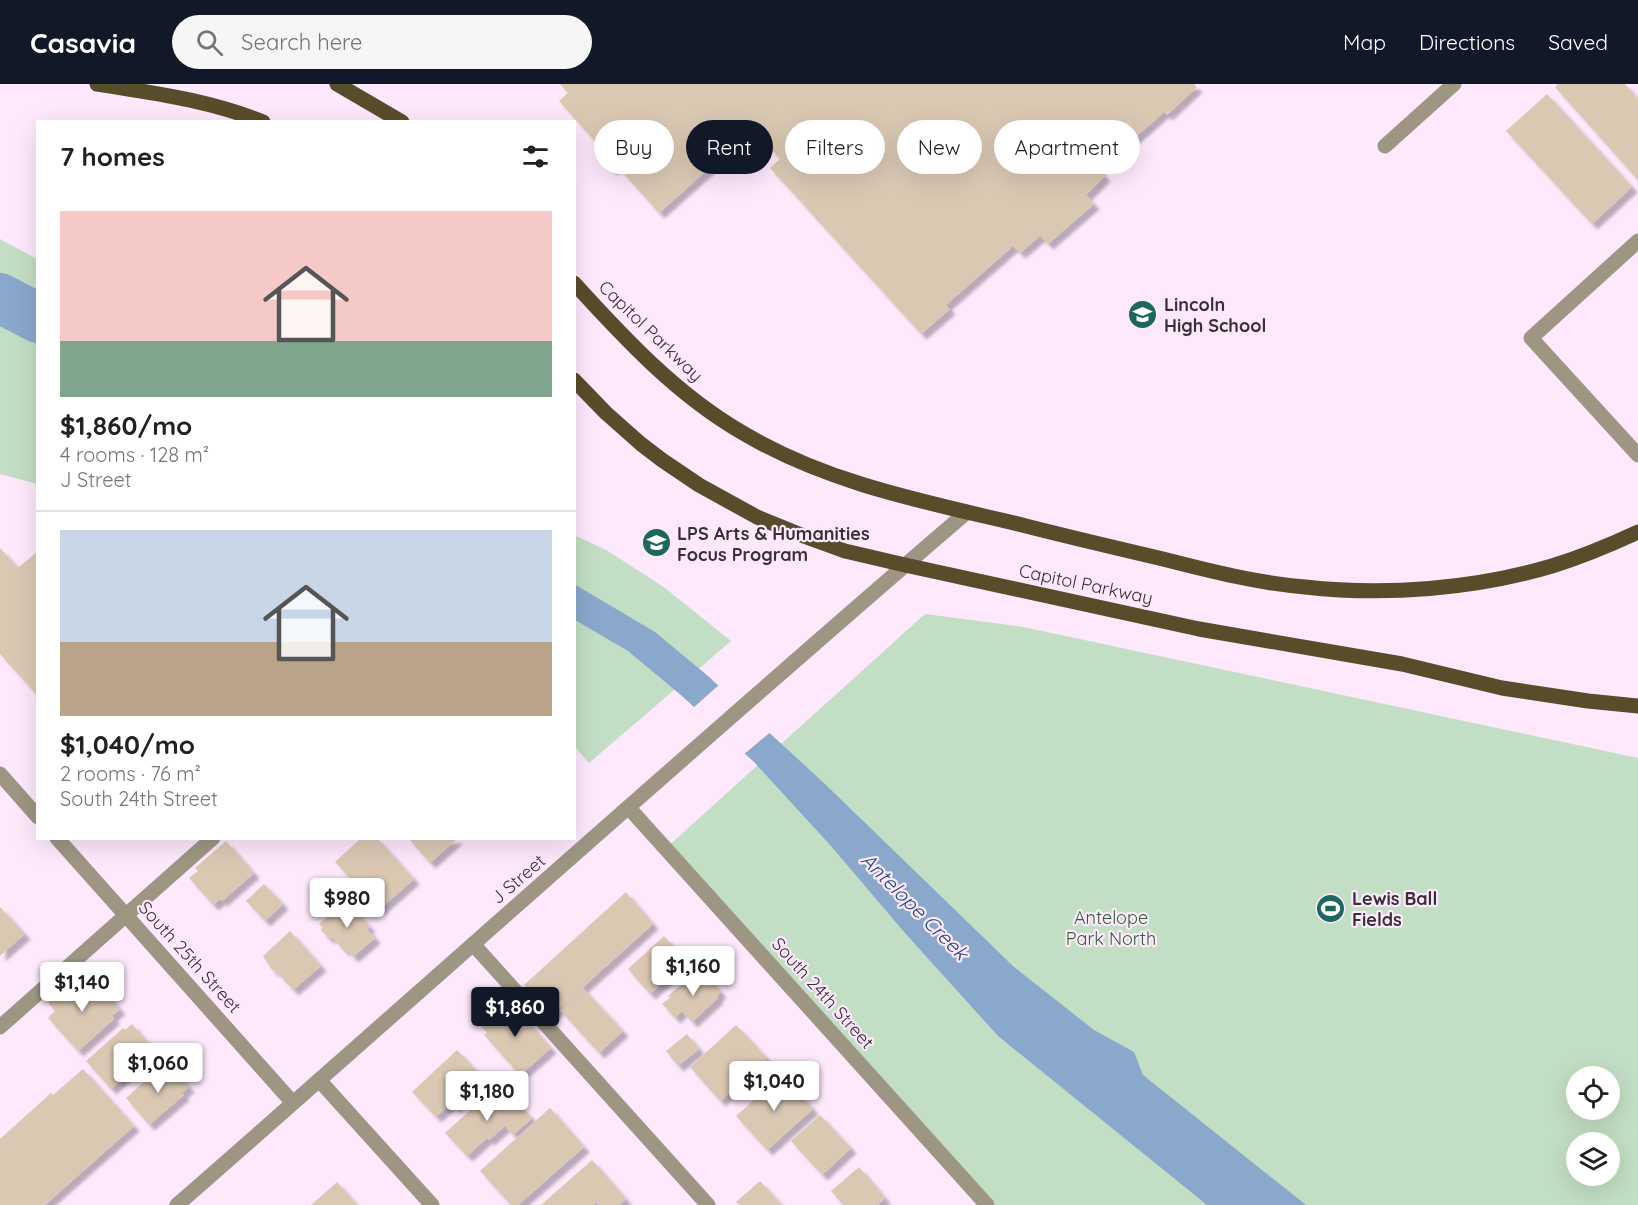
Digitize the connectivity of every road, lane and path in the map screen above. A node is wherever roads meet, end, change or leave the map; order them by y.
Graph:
1 (97, 84) edge
2 (337, 84) edge
3 (1454, 84) edge
4 (258, 120) edge
5 (399, 120) edge
6 (1385, 147) dead end
7 (1638, 241) edge
8 (576, 285) edge
9 (576, 382) edge
10 (1638, 455) edge
11 (967, 512) junction
12 (1638, 532) edge
13 (905, 565) junction
14 (1638, 706) edge
15 (0, 774) edge
16 (628, 808) junction
17 (36, 815) edge
18 (59, 840) edge
19 (211, 840) edge
20 (126, 915) junction
21 (473, 944) junction
22 (0, 1027) edge
23 (319, 1080) junction
24 (293, 1102) junction
25 (177, 1205) edge
26 (432, 1205) edge
27 (708, 1205) edge
28 (987, 1205) edge

1 - 4 main road
2 - 5 main road
3 - 6 street
7 - 10 street
8 - 11 main road, Capitol Parkway
9 - 13 main road, Capitol Parkway
11 - 12 main road, Capitol Parkway
11 - 13 street, J Street
13 - 14 main road, Capitol Parkway
13 - 16 street, J Street
15 - 17 street
16 - 21 street, J Street
16 - 28 street, South 24th Street
18 - 20 street, South 25th Street
19 - 20 street
20 - 22 street
20 - 24 street, South 25th Street
21 - 23 street, J Street
21 - 27 street
23 - 24 street, J Street
23 - 26 street
24 - 25 street, J Street

